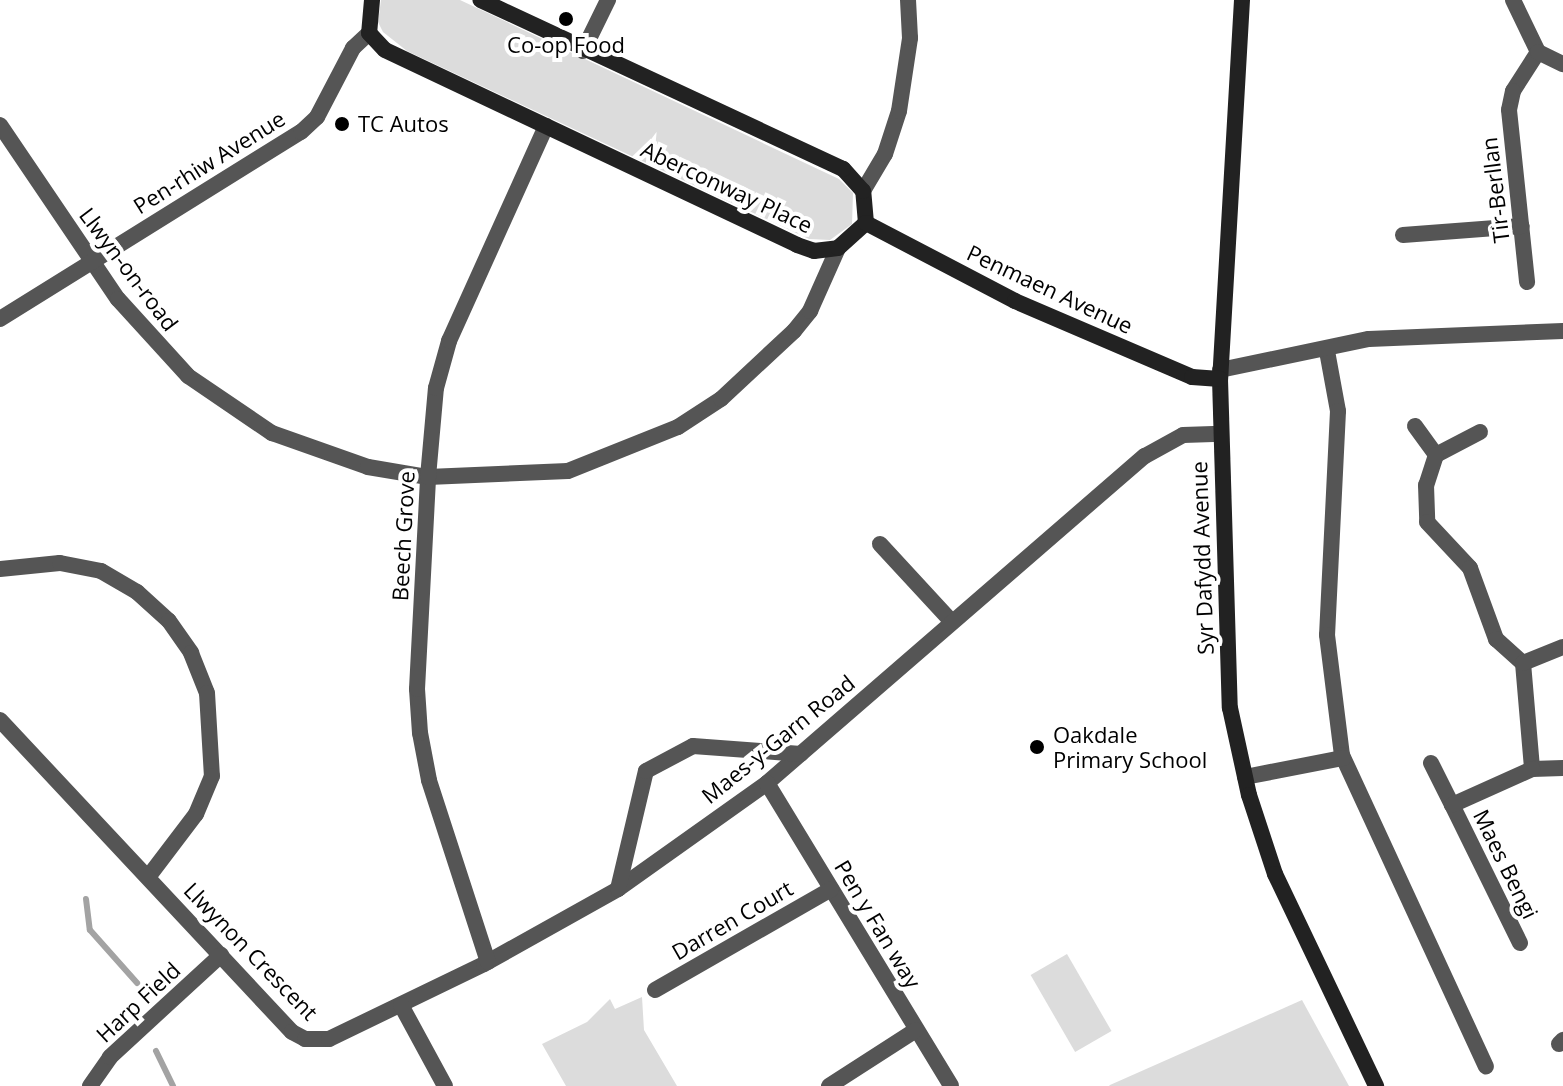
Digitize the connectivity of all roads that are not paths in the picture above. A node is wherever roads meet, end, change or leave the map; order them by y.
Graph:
1 (372, 0) edge
2 (481, 0) edge
3 (608, 0) edge
4 (908, 0) edge
5 (1242, 0) edge
6 (1513, 0) edge
7 (369, 33) junction
8 (583, 51) junction
9 (1538, 52) junction
10 (1563, 64) edge
11 (0, 125) edge
12 (546, 126) junction
13 (863, 191) junction
14 (866, 223) junction
15 (1522, 226) junction
16 (1403, 235) dead end
17 (838, 248) junction
18 (91, 262) junction
19 (1527, 282) dead end
20 (0, 319) edge
21 (1563, 331) edge
22 (1327, 351) junction
23 (1220, 374) junction
24 (1415, 426) dead end
25 (1480, 432) dead end
26 (1221, 434) junction
27 (1436, 455) junction
28 (428, 477) junction
29 (880, 544) dead end
30 (0, 569) edge
31 (951, 621) junction
32 (1563, 647) edge
33 (1523, 663) junction
34 (0, 720) edge
35 (801, 754) junction
36 (1343, 758) junction
37 (1431, 763) dead end
38 (1563, 768) edge
39 (1532, 769) junction
40 (1245, 777) junction
41 (767, 783) junction
42 (1452, 805) junction
43 (149, 876) junction
44 (618, 889) junction
45 (831, 889) junction
46 (1520, 943) dead end
47 (221, 955) junction
48 (488, 962) junction
49 (655, 990) dead end
50 (401, 1005) junction
51 (916, 1030) junction
52 (329, 1039) joint
53 (1486, 1066) dead end
54 (90, 1086) edge
55 (445, 1086) edge
56 (829, 1086) edge
57 (951, 1086) edge
58 (1376, 1086) edge

1 - 7 street
2 - 8 street
3 - 8 street
4 - 13 street
5 - 23 street, Syr Dafydd Avenue
6 - 9 street
7 - 12 street, Aberconway Place
7 - 18 street, Pen-rhiw Avenue
8 - 13 street
9 - 10 street
9 - 15 street, Tir-Berllan
11 - 18 street, Llwyn-on-road
12 - 17 street, Aberconway Place
12 - 28 street, Beech Grove
13 - 14 street
14 - 17 street
14 - 23 street, Penmaen Avenue
15 - 16 street
15 - 19 street, Tir-Berllan
17 - 28 street, Llwyn-on-road
18 - 20 street, Pen-rhiw Avenue
18 - 28 street, Llwyn-on-road
21 - 22 street
22 - 23 street
22 - 36 street
23 - 26 street, Syr Dafydd Avenue
24 - 27 street
25 - 27 street
26 - 31 street, Maes-y-Garn Road
26 - 40 street, Syr Dafydd Avenue
27 - 33 street
28 - 48 street, Beech Grove
29 - 31 street
30 - 43 street
31 - 35 street, Maes-y-Garn Road
32 - 33 street
33 - 39 street
34 - 43 street, Llwynon Crescent
35 - 41 street, Maes-y-Garn Road
35 - 44 street
36 - 40 street
36 - 53 street
37 - 42 street, Maes Bengi
38 - 39 street
39 - 42 street, Maes Bengi
40 - 58 street, Syr Dafydd Avenue
41 - 44 street, Maes-y-Garn Road
41 - 45 street, Pen y Fan way
42 - 46 street, Maes Bengi
43 - 47 street, Llwynon Crescent
44 - 48 street, Maes-y-Garn Road
45 - 49 street, Darren Court
45 - 51 street, Pen y Fan way
47 - 52 street, Llwynon Crescent
47 - 54 street, Harp Field
48 - 50 street, Maes-y-Garn Road
50 - 52 street, Maes-y-Garn Road
50 - 55 street
51 - 56 street
51 - 57 street, Pen y Fan way

